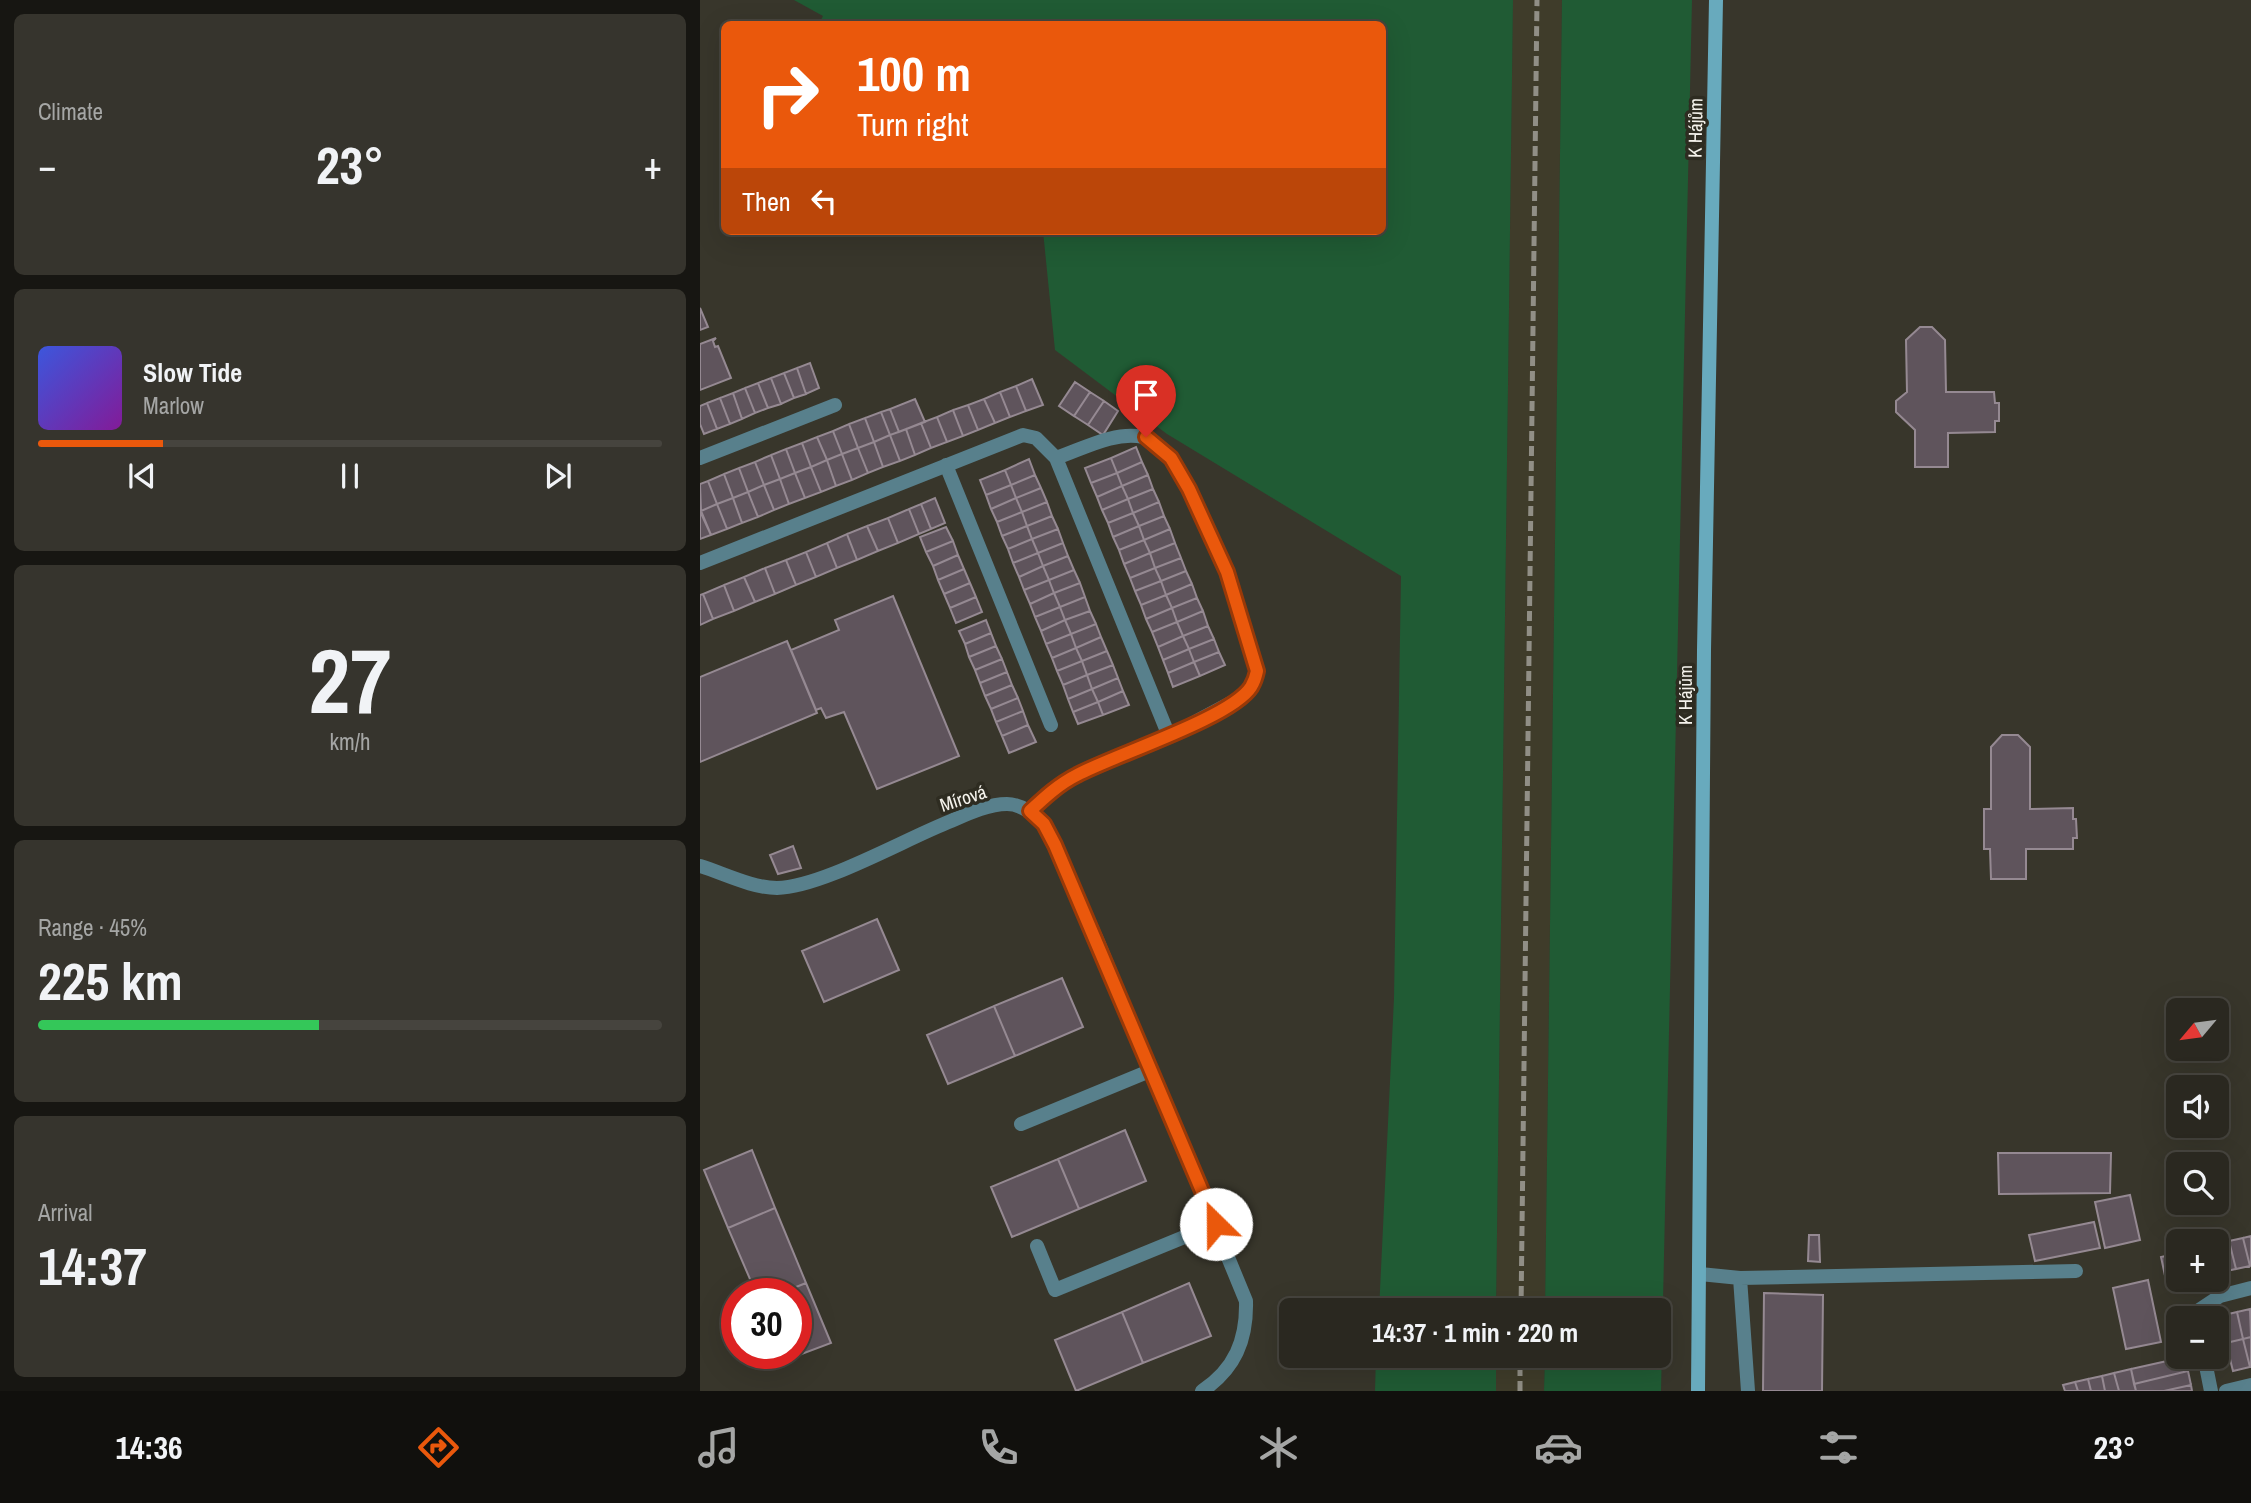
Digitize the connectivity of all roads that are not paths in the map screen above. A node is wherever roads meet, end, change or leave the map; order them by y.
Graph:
1 (1716, 0) edge
2 (835, 405) dead end
3 (700, 458) edge
4 (1056, 458) junction
5 (946, 465) junction
6 (700, 563) edge
7 (1051, 725) dead end
8 (1170, 736) junction
9 (1030, 811) junction
10 (700, 866) edge
11 (1152, 1070) junction
12 (1021, 1124) dead end
13 (1216, 1224) junction
14 (1037, 1246) dead end
15 (2076, 1271) dead end
16 (1700, 1274) junction
17 (1740, 1278) junction
18 (2251, 1288) edge
19 (2205, 1306) edge
20 (2207, 1369) edge
21 (2251, 1385) edge
22 (1202, 1391) edge
23 (1698, 1391) edge
24 (1748, 1391) edge
25 (2211, 1391) edge
26 (2227, 1391) edge

1 - 16 street, K Hájům
2 - 3 street
4 - 5 street
4 - 8 street
4 - 8 street
5 - 6 street
5 - 7 street
8 - 9 street
9 - 10 street, Mírová
9 - 11 street
11 - 12 street
11 - 13 street
13 - 14 street
13 - 22 street
15 - 17 street
16 - 17 street
16 - 23 street, K Hájům
17 - 24 street
18 - 19 street
20 - 25 street
21 - 26 street

